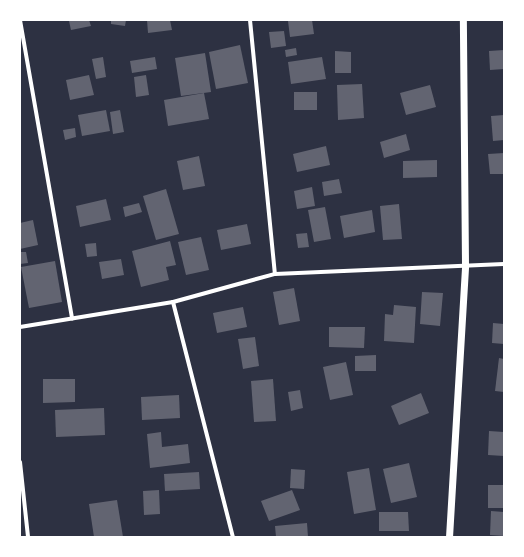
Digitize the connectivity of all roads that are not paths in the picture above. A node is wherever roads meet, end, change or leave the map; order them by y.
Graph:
1 (20, 20) edge
2 (250, 20) edge
3 (463, 20) edge
4 (465, 264) junction
5 (504, 264) edge
6 (275, 274) junction
7 (173, 302) junction
8 (72, 319) junction
9 (20, 327) edge
10 (20, 462) edge
11 (28, 537) edge
12 (233, 537) edge
13 (449, 537) edge

1 - 8 street
2 - 6 street
3 - 4 street
4 - 5 street
4 - 6 street
4 - 13 street
6 - 7 street
7 - 8 street
7 - 12 street
8 - 9 street
10 - 11 street

